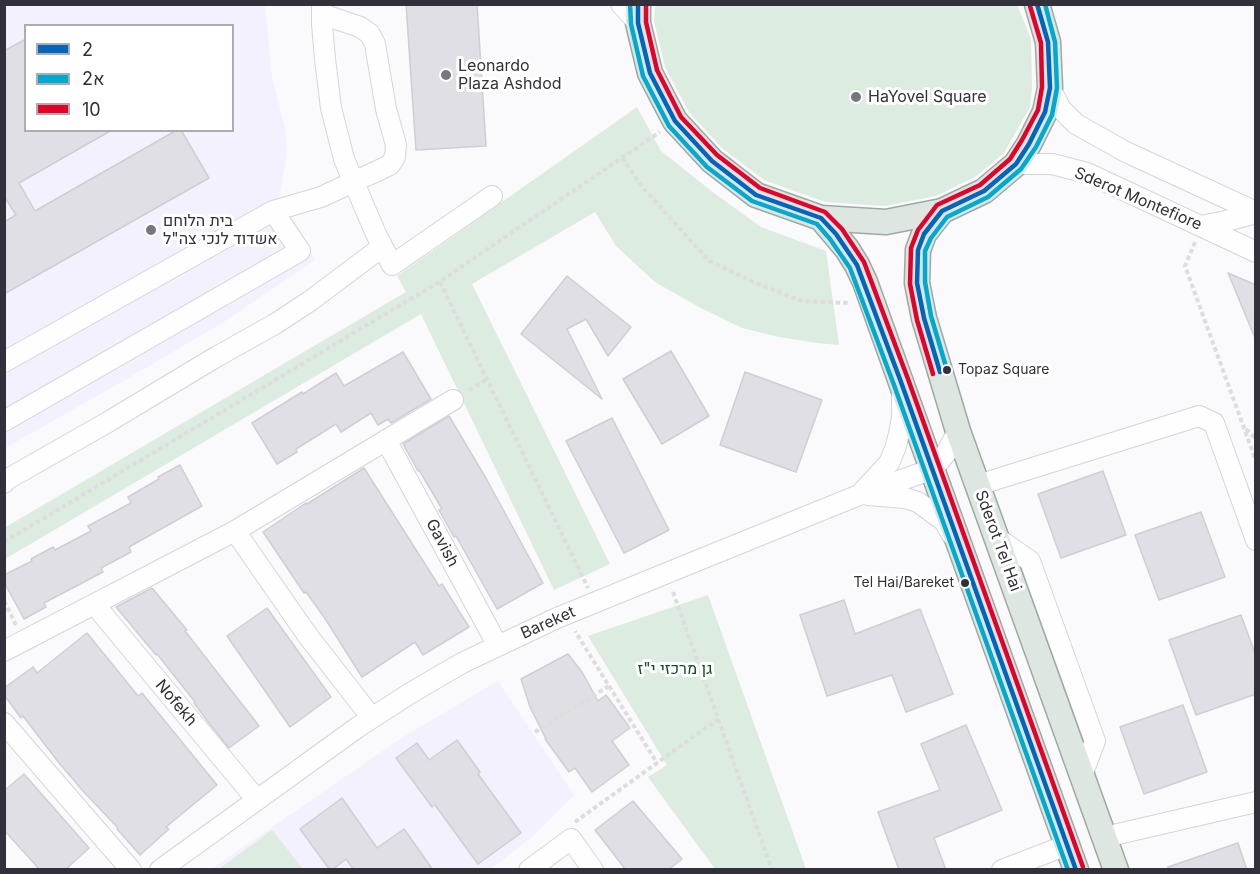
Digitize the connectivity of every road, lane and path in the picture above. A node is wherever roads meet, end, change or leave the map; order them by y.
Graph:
1 (621, 4) edge
2 (1037, 4) edge
3 (322, 9) edge
4 (638, 14) edge
5 (1050, 88) junction
6 (662, 130) dead end
7 (621, 158) junction
8 (1016, 164) junction
9 (353, 183) junction
10 (492, 196) dead end
11 (273, 211) junction
12 (942, 211) junction
13 (1256, 212) edge
14 (821, 218) junction
15 (1202, 226) junction
16 (382, 247) junction
17 (1256, 252) edge
18 (440, 282) junction
19 (848, 303) dead end
20 (4, 362) edge
21 (901, 382) junction
22 (453, 400) dead end
23 (4, 421) edge
24 (1243, 426) junction
25 (958, 431) junction
26 (1256, 439) edge
27 (386, 440) junction
28 (1256, 461) edge
29 (933, 469) junction
30 (5, 481) edge
31 (978, 485) junction
32 (859, 495) junction
33 (236, 531) junction
34 (1256, 540) edge
35 (4, 542) edge
36 (962, 550) junction
37 (588, 589) dead end
38 (673, 592) dead end
39 (4, 601) edge
40 (95, 605) junction
41 (575, 631) dead end
42 (25, 641) junction
43 (498, 646) junction
44 (4, 651) edge
45 (609, 686) junction
46 (372, 718) junction
47 (718, 718) junction
48 (4, 723) edge
49 (535, 732) dead end
50 (657, 763) junction
51 (256, 800) junction
52 (1256, 802) edge
53 (1104, 837) junction
54 (571, 839) junction
55 (1067, 844) junction
56 (131, 870) edge
57 (160, 870) edge
58 (529, 870) edge
59 (593, 870) edge
60 (772, 870) edge
61 (1002, 870) edge
62 (1076, 870) edge
63 (1116, 870) edge

1 - 4 street
2 - 5 main road
3 - 9 street
3 - 9 street
4 - 14 main road
5 - 8 main road
5 - 13 street
6 - 7 path
7 - 18 path
7 - 19 path
8 - 12 main road
8 - 15 street, Sderot Montefiore
9 - 11 street
9 - 16 street
10 - 16 street
11 - 20 street
11 - 23 street
12 - 14 main road
12 - 25 main road, Sderot Tel Hai
13 - 15 street
14 - 21 main road
15 - 17 street, Sderot Montefiore
15 - 24 path
16 - 30 street
18 - 35 path
18 - 37 path
21 - 29 main road
21 - 32 street
22 - 27 street
24 - 26 path
24 - 28 path
25 - 29 street
25 - 31 main road, Sderot Tel Hai
27 - 33 street
27 - 43 street, Gavish
29 - 32 street, Bareket
29 - 36 main road
31 - 34 street
31 - 53 main road, Sderot Tel Hai
32 - 36 street
32 - 43 street, Bareket
33 - 40 street
33 - 46 street
36 - 55 main road
38 - 47 path
39 - 42 path
40 - 42 street
40 - 51 street, Nofekh
41 - 45 path
42 - 44 street
43 - 46 street, Bareket
45 - 49 path
45 - 50 path
46 - 51 street, Bareket
47 - 50 path
47 - 60 path
48 - 56 street
50 - 54 path
51 - 57 street, Bareket
52 - 53 street
53 - 63 main road, Sderot Tel Hai
54 - 58 street
54 - 59 street
55 - 61 street
55 - 62 main road

